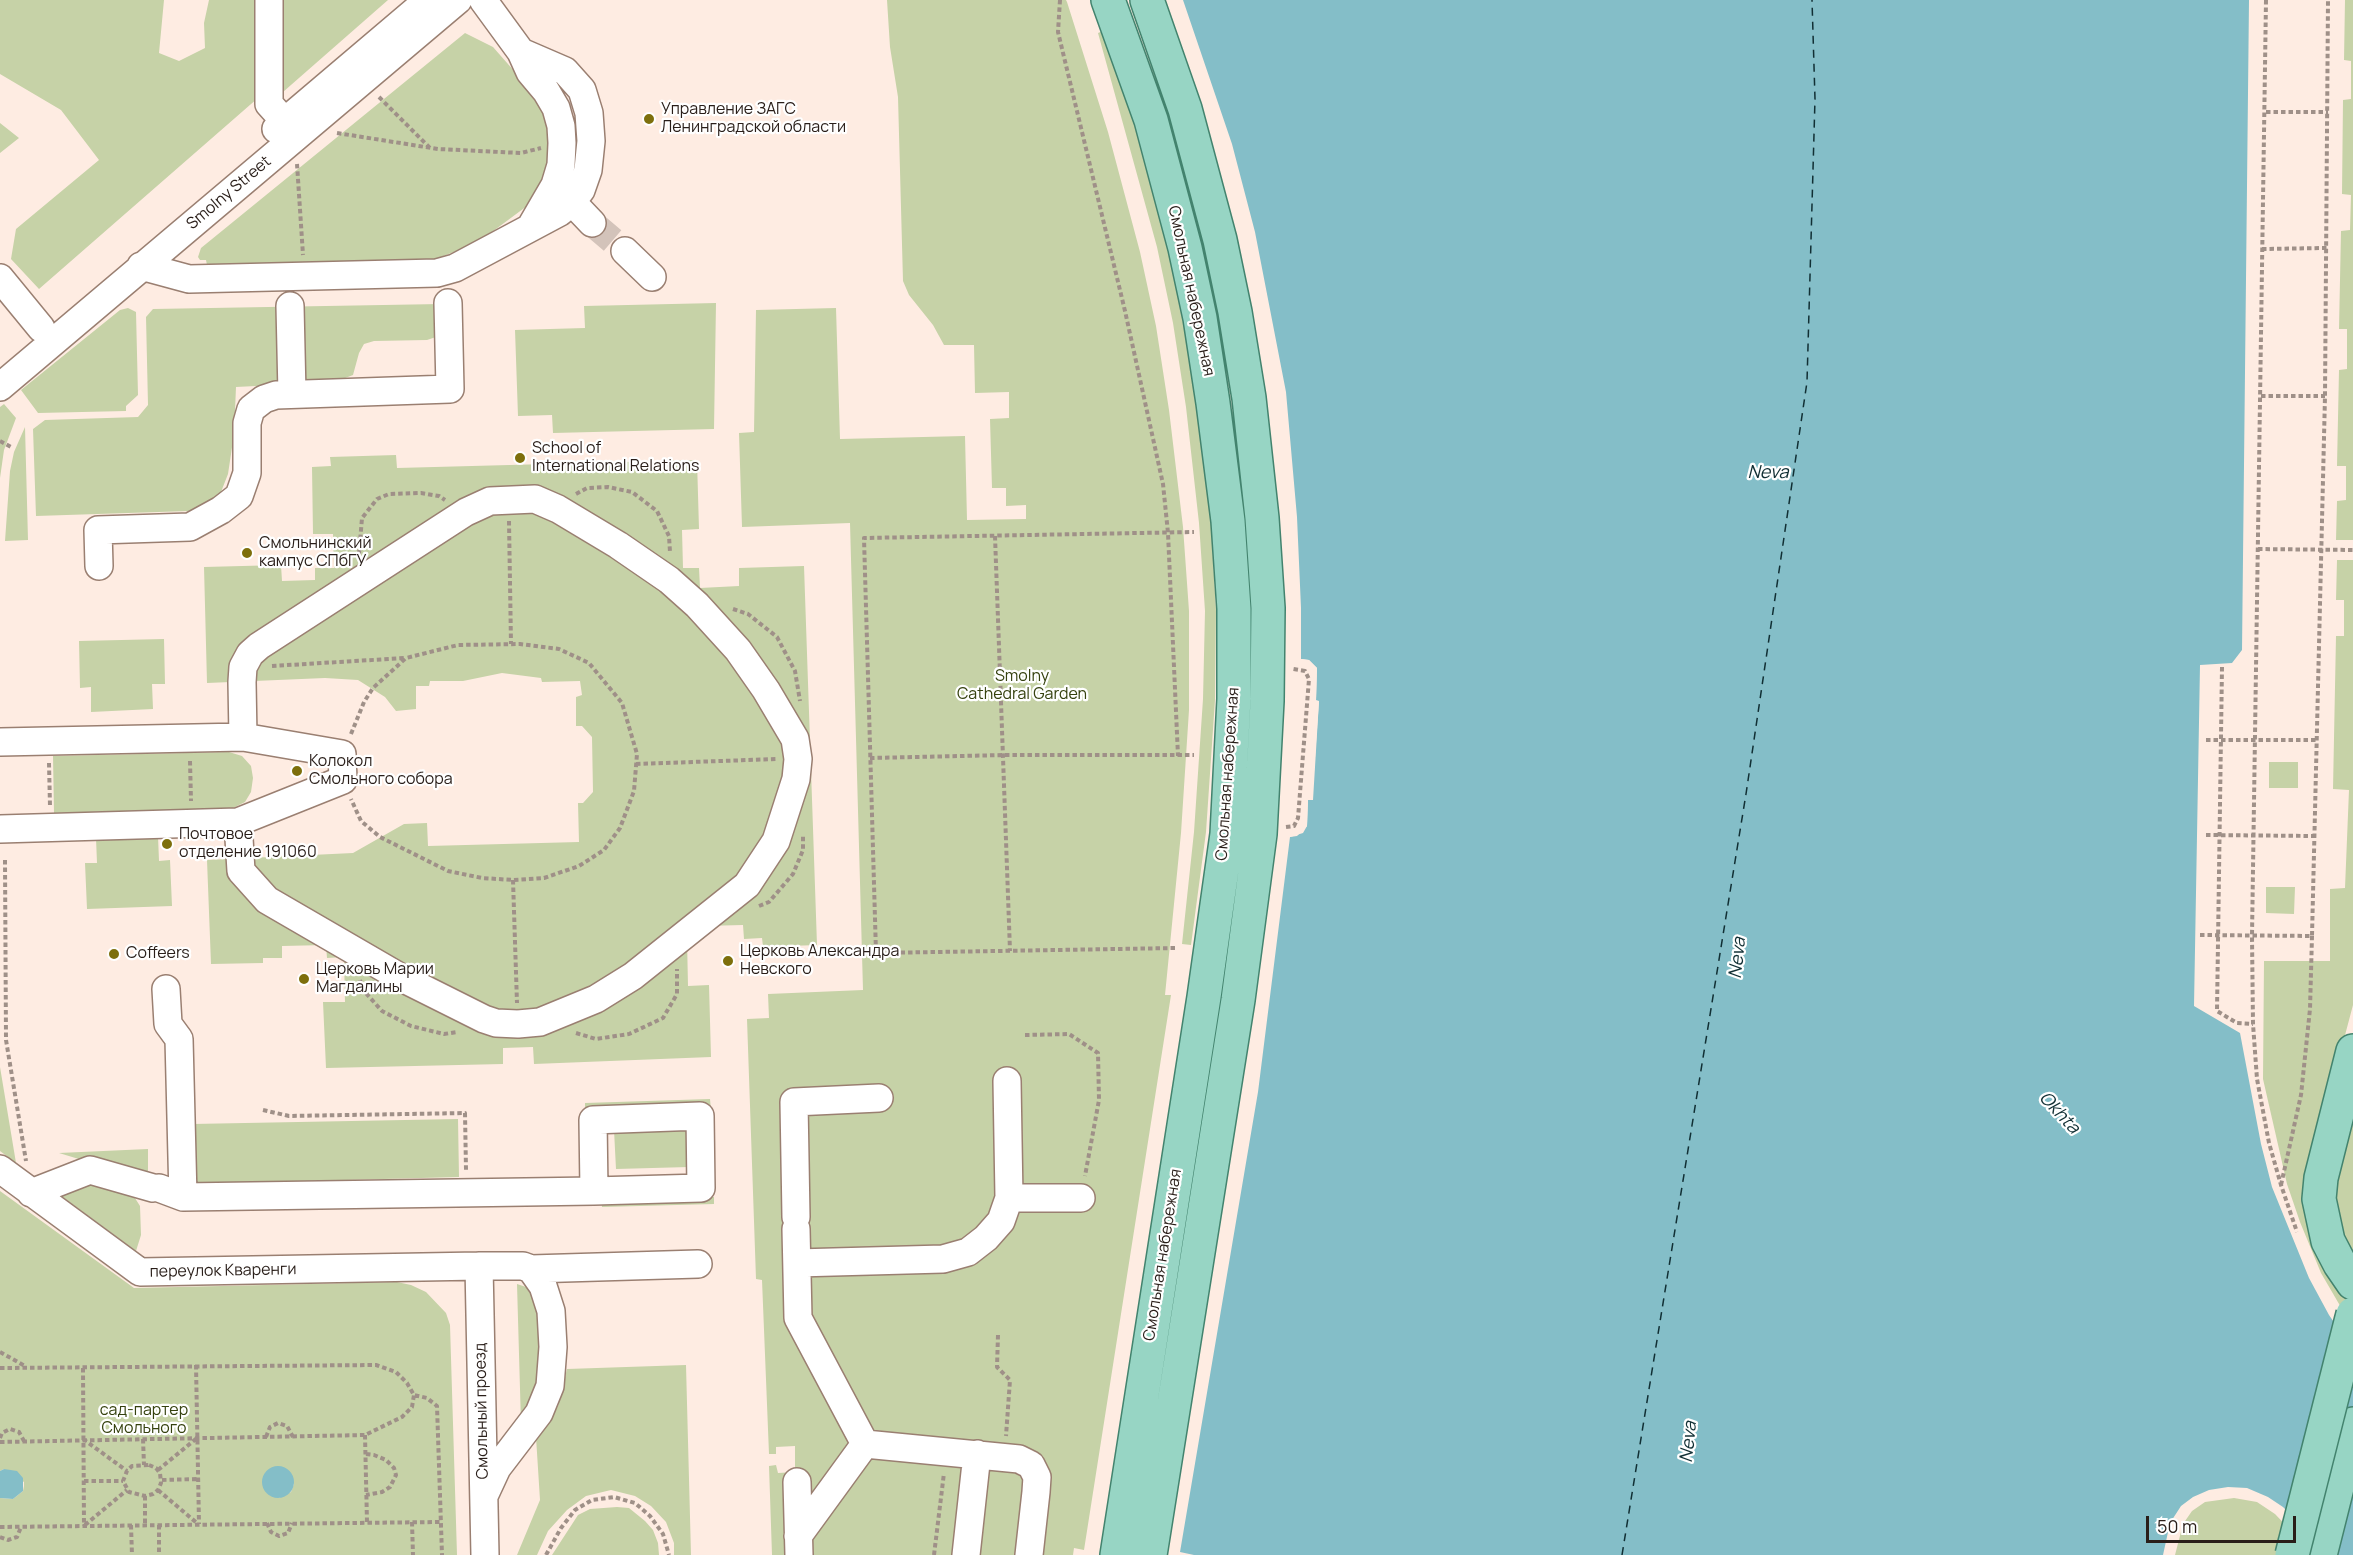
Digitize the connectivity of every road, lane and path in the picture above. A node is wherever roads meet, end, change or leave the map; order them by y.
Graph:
1 (269, 0) edge
2 (428, 0) edge
3 (458, 0) edge
4 (483, 0) edge
5 (1060, 0) edge
6 (1108, 0) edge
7 (1147, 0) edge
8 (2266, 0) edge
9 (2328, 0) edge
10 (521, 52) junction
11 (379, 96) dead end
12 (2266, 112) junction
13 (2328, 112) junction
14 (291, 128) junction
15 (334, 133) dead end
16 (430, 148) junction
17 (542, 148) dead end
18 (298, 174) dead end
19 (572, 202) junction
20 (592, 223) tunnel mouth
21 (529, 229) junction
22 (2262, 249) junction
23 (2326, 249) junction
24 (625, 251) tunnel mouth
25 (141, 266) junction
26 (652, 277) dead end
27 (0, 278) edge
28 (294, 286) junction
29 (448, 289) junction
30 (41, 328) junction
31 (0, 362) edge
32 (0, 387) edge
33 (292, 394) junction
34 (2261, 396) junction
35 (2325, 396) junction
36 (0, 441) edge
37 (11, 447) dead end
38 (508, 500) junction
39 (558, 508) junction
40 (466, 512) junction
41 (1168, 532) junction
42 (1194, 532) dead end
43 (994, 536) junction
44 (2259, 549) junction
45 (2321, 550) junction
46 (2353, 550) edge
47 (99, 566) dead end
48 (364, 579) junction
49 (669, 580) junction
50 (511, 644) junction
51 (406, 658) junction
52 (243, 667) junction
53 (2222, 667) dead end
54 (1293, 669) dead end
55 (243, 737) junction
56 (189, 738) junction
57 (2206, 740) dead end
58 (2221, 740) junction
59 (2256, 740) junction
60 (2317, 740) junction
61 (48, 741) junction
62 (0, 742) edge
63 (1004, 754) junction
64 (1194, 755) dead end
65 (1178, 756) junction
66 (870, 758) junction
67 (798, 759) junction
68 (636, 764) junction
69 (342, 767) junction
70 (238, 822) junction
71 (191, 823) junction
72 (1282, 826) dead end
73 (51, 828) junction
74 (0, 830) edge
75 (2206, 835) dead end
76 (2220, 835) junction
77 (2254, 835) junction
78 (2314, 836) junction
79 (5, 860) dead end
80 (513, 880) junction
81 (2200, 934) dead end
82 (2218, 935) junction
83 (2252, 936) junction
84 (2312, 936) junction
85 (671, 948) junction
86 (1175, 948) dead end
87 (357, 951) junction
88 (1010, 951) junction
89 (166, 990) dead end
90 (483, 1019) junction
91 (551, 1019) junction
92 (518, 1024) junction
93 (2253, 1024) junction
94 (1025, 1035) dead end
95 (2353, 1051) edge
96 (1007, 1081) dead end
97 (879, 1098) dead end
98 (263, 1110) dead end
99 (2269, 1143) dead end
100 (0, 1169) edge
101 (2281, 1185) dead end
102 (165, 1191) junction
103 (594, 1191) junction
104 (466, 1192) junction
105 (31, 1193) junction
106 (1009, 1198) junction
107 (1081, 1198) joint
108 (798, 1263) junction
109 (698, 1264) dead end
110 (479, 1266) junction
111 (531, 1269) junction
112 (2353, 1283) edge
113 (2353, 1314) edge
114 (998, 1335) dead end
115 (0, 1352) edge
116 (196, 1365) junction
117 (26, 1366) junction
118 (0, 1368) edge
119 (83, 1368) junction
120 (414, 1395) junction
121 (2353, 1424) edge
122 (365, 1435) junction
123 (266, 1437) junction
124 (293, 1437) junction
125 (197, 1438) junction
126 (83, 1439) junction
127 (143, 1439) junction
128 (0, 1440) edge
129 (24, 1441) junction
130 (865, 1444) junction
131 (947, 1452) junction
132 (366, 1454) junction
133 (977, 1454) junction
134 (1004, 1458) junction
135 (144, 1465) junction
136 (158, 1470) junction
137 (127, 1471) junction
138 (198, 1479) junction
139 (84, 1480) junction
140 (162, 1480) junction
141 (123, 1481) junction
142 (797, 1482) dead end
143 (127, 1490) junction
144 (158, 1490) junction
145 (366, 1495) junction
146 (145, 1496) junction
147 (484, 1496) junction
148 (367, 1522) junction
149 (412, 1522) junction
150 (441, 1522) junction
151 (267, 1523) junction
152 (292, 1523) junction
153 (199, 1524) junction
154 (131, 1525) junction
155 (146, 1525) junction
156 (159, 1525) junction
157 (84, 1526) junction
158 (0, 1527) edge
159 (21, 1527) junction
160 (0, 1537) edge
161 (799, 1545) edge
162 (132, 1555) edge
163 (159, 1555) edge
164 (413, 1555) edge
165 (442, 1555) edge
166 (485, 1555) edge
167 (546, 1555) edge
168 (669, 1555) edge
169 (934, 1555) edge
170 (966, 1555) edge
171 (1029, 1555) edge
172 (1117, 1555) edge
173 (1150, 1555) edge
174 (2292, 1555) edge
175 (2320, 1555) edge

1 - 14 street
2 - 14 street, Smolny Street
3 - 14 street, Smolny Street
4 - 10 street
5 - 41 path
6 - 172 main road, Смольная набережная
7 - 173 main road, Смольная набережная
8 - 12 path
9 - 13 path
10 - 19 street
10 - 21 street
11 - 16 path
12 - 13 path
12 - 22 path
13 - 23 path
14 - 25 street, Smolny Street
14 - 30 street, Smolny Street
15 - 16 path
16 - 17 path
18 - 28 path
19 - 20 street
19 - 21 street
21 - 29 street
22 - 23 path
22 - 34 path
23 - 35 path
24 - 26 street
25 - 28 street
25 - 32 street, Smolny Street
27 - 30 street
28 - 29 street
28 - 33 street
29 - 33 street
30 - 31 street, Smolny Street
33 - 47 street
34 - 35 path
34 - 44 path
35 - 45 path
36 - 37 path
38 - 39 street
38 - 40 street
38 - 50 path
39 - 49 street
39 - 49 path
40 - 48 street
40 - 48 path
41 - 42 path
41 - 43 path
41 - 65 path
43 - 63 path
43 - 66 path
44 - 45 path
44 - 59 path
45 - 46 path
45 - 60 path
48 - 52 street
49 - 67 street
50 - 51 path
50 - 68 path
51 - 52 path
51 - 69 path
52 - 55 street
53 - 58 path
54 - 72 path
55 - 56 street
55 - 69 street
56 - 61 street
56 - 71 path
57 - 58 path
58 - 59 path
58 - 76 path
59 - 60 path
59 - 77 path
60 - 78 path
61 - 62 street
61 - 73 path
63 - 65 path
63 - 66 path
63 - 88 path
64 - 65 path
66 - 88 path
67 - 68 path
67 - 85 street
68 - 80 path
69 - 70 street
69 - 80 path
70 - 71 street
70 - 87 street
71 - 73 street
73 - 74 street
75 - 76 path
76 - 77 path
76 - 82 path
77 - 78 path
77 - 83 path
78 - 84 path
79 - 105 path
80 - 92 path
81 - 82 path
82 - 83 path
82 - 93 path
83 - 84 path
83 - 93 path
84 - 101 path
85 - 91 street
85 - 91 path
86 - 88 path
87 - 90 street
87 - 90 path
89 - 102 street
90 - 92 street
91 - 92 street
93 - 99 path
94 - 107 path
95 - 112 main road
96 - 106 street
97 - 108 street
98 - 104 path
100 - 105 street, переулок Кваренги
102 - 104 street
102 - 105 street
103 - 103 street
103 - 104 street
105 - 110 street, переулок Кваренги
106 - 107 street
106 - 108 street
108 - 130 street
109 - 111 street, переулок Кваренги
110 - 111 street, переулок Кваренги
110 - 147 street, Смольный проезд
111 - 147 street
113 - 174 main road, bridge
114 - 134 path
115 - 117 path
116 - 119 path
116 - 120 path
116 - 125 path
117 - 118 path
117 - 119 path
119 - 126 path
120 - 122 path
120 - 150 path
121 - 175 main road
122 - 124 path
122 - 132 path
123 - 124 path
123 - 124 path
123 - 125 path
125 - 127 path
125 - 136 path
125 - 138 path
126 - 127 path
126 - 129 path
126 - 137 path
126 - 139 path
127 - 135 path
128 - 129 path
128 - 129 path
130 - 131 street
130 - 161 street
131 - 133 street
131 - 169 path
132 - 145 path
132 - 145 path
133 - 134 street
133 - 170 street
134 - 171 street
135 - 136 path
135 - 137 path
136 - 140 path
137 - 141 path
138 - 140 path
138 - 153 path
139 - 141 path
139 - 157 path
140 - 144 path
141 - 143 path
142 - 161 street
143 - 146 path
143 - 157 path
144 - 146 path
144 - 153 path
145 - 148 path
146 - 155 path
147 - 166 street, Смольный проезд
148 - 149 path
148 - 152 path
149 - 150 path
149 - 164 path
150 - 165 path
151 - 152 path
151 - 152 path
151 - 153 path
153 - 156 path
154 - 155 path
154 - 157 path
154 - 162 path
155 - 156 path
156 - 163 path
157 - 159 path
158 - 159 path
159 - 160 path
167 - 168 path

